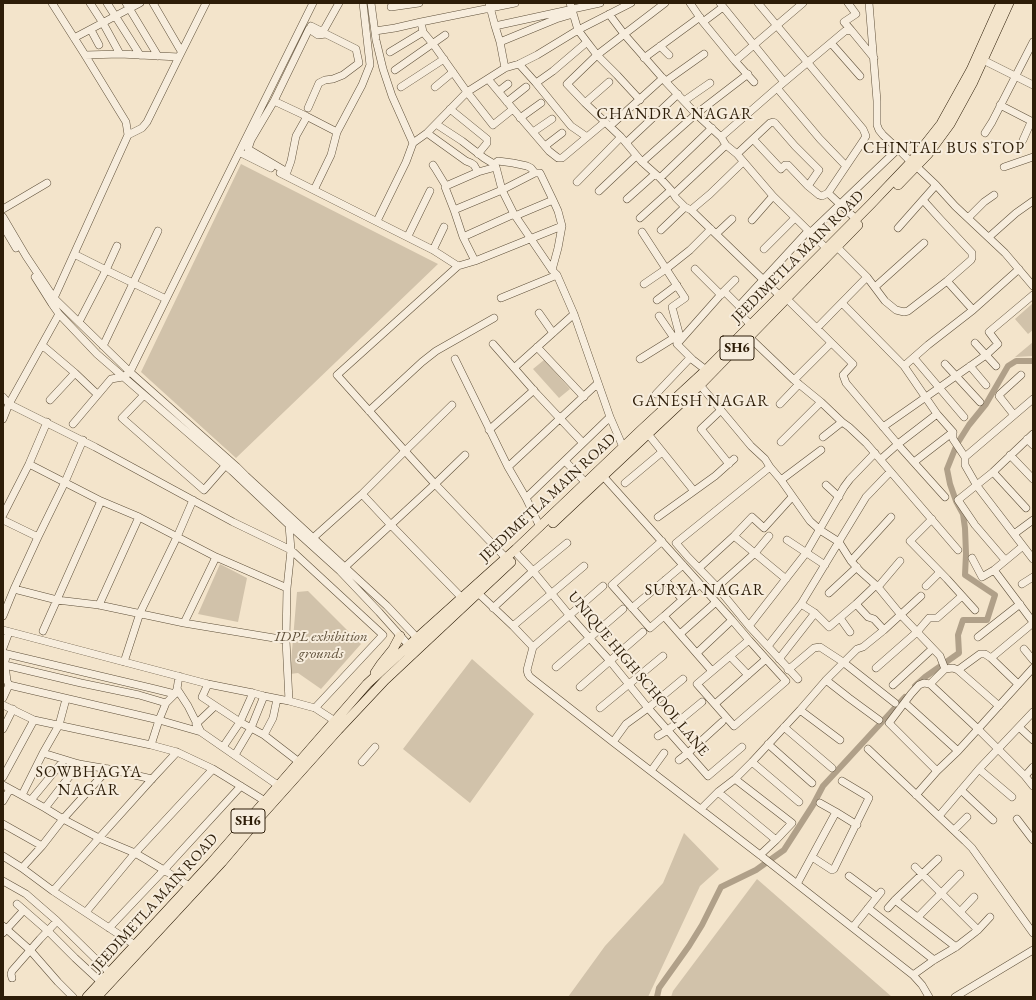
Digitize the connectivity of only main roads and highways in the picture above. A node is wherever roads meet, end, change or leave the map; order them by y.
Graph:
1 (1001, 3) edge
2 (1009, 3) edge
3 (913, 164) junction
4 (783, 297) junction
5 (576, 497) junction
6 (400, 636) road end
7 (420, 641) junction
8 (411, 649) junction
9 (367, 684) junction
10 (159, 924) junction
11 (88, 997) edge
12 (97, 997) edge

1 - 3 main road, JEEDIMETLA MAIN ROAD / SH6
2 - 3 main road, JEEDIMETLA MAIN ROAD / SH6
3 - 4 main road, JEEDIMETLA MAIN ROAD / SH6
3 - 4 main road, JEEDIMETLA MAIN ROAD / SH6
4 - 5 main road, JEEDIMETLA MAIN ROAD / SH6
4 - 5 main road, JEEDIMETLA MAIN ROAD / SH6
5 - 7 main road, JEEDIMETLA MAIN ROAD / SH6
5 - 7 main road, JEEDIMETLA MAIN ROAD / SH6
6 - 9 main road
7 - 8 main road, JEEDIMETLA MAIN ROAD / SH6
8 - 9 main road, JEEDIMETLA MAIN ROAD / SH6
8 - 10 main road, JEEDIMETLA MAIN ROAD / SH6
9 - 10 main road, JEEDIMETLA MAIN ROAD / SH6
10 - 11 main road, JEEDIMETLA MAIN ROAD / SH6
10 - 12 main road, JEEDIMETLA MAIN ROAD / SH6

